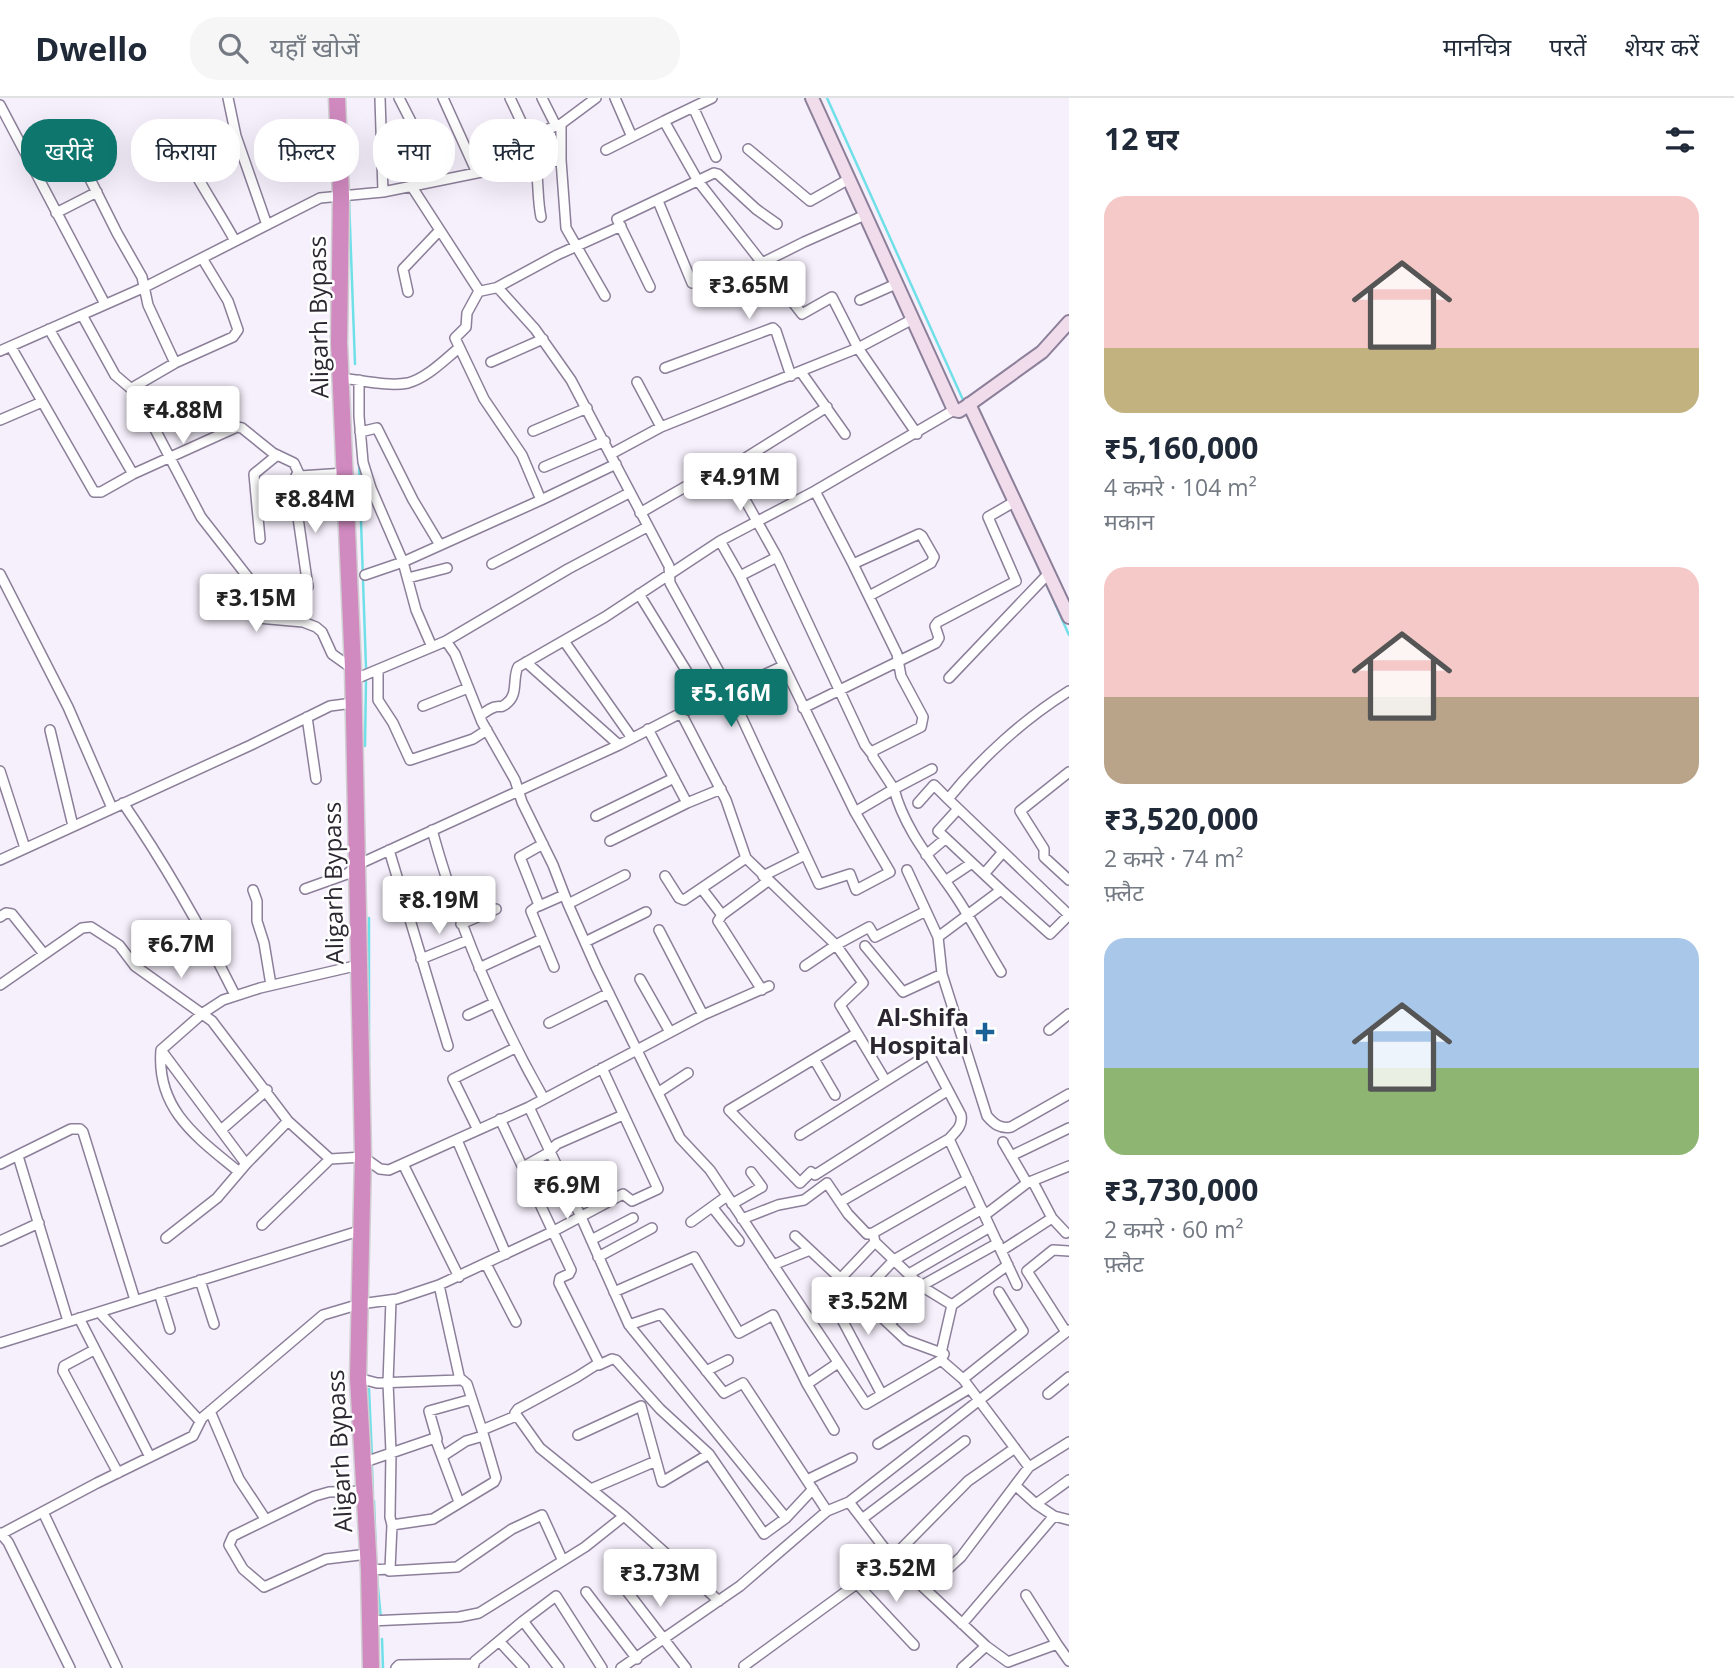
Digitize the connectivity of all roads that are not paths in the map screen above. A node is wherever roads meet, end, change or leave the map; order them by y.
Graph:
1 (228, 98) edge
2 (337, 98) edge
3 (380, 98) edge
4 (399, 98) edge
5 (444, 98) edge
6 (510, 98) edge
7 (542, 98) edge
8 (596, 98) edge
9 (615, 98) edge
10 (712, 98) edge
11 (812, 98) edge
12 (0, 105) edge
13 (693, 107) junction
14 (410, 119) edge
15 (520, 119) edge
16 (664, 121) junction
17 (559, 125) junction
18 (632, 137) junction
19 (748, 149) dead end
20 (606, 150) dead end
21 (469, 155) edge
22 (716, 157) dead end
23 (558, 160) edge
24 (561, 160) junction
25 (849, 179) junction
26 (698, 181) junction
27 (92, 182) edge
28 (200, 182) edge
29 (433, 182) edge
30 (537, 182) edge
31 (412, 187) junction
32 (97, 192) junction
33 (383, 192) junction
34 (347, 196) junction
35 (658, 201) junction
36 (56, 213) junction
37 (865, 215) junction
38 (541, 218) dead end
39 (776, 223) dead end
40 (267, 225) junction
41 (621, 226) junction
42 (440, 230) junction
43 (235, 241) junction
44 (577, 247) junction
45 (202, 258) junction
46 (762, 263) junction
47 (692, 283) dead end
48 (895, 284) junction
49 (145, 287) junction
50 (650, 287) dead end
51 (496, 288) junction
52 (479, 290) junction
53 (408, 292) dead end
54 (605, 296) dead end
55 (860, 300) dead end
56 (106, 304) junction
57 (82, 315) junction
58 (913, 319) junction
59 (1069, 322) edge
60 (49, 329) junction
61 (543, 339) junction
62 (11, 346) junction
63 (459, 348) junction
64 (858, 348) junction
65 (0, 351) edge
66 (491, 362) dead end
67 (175, 363) junction
68 (665, 368) dead end
69 (802, 372) junction
70 (791, 376) junction
71 (341, 378) junction
72 (359, 380) junction
73 (637, 382) dead end
74 (132, 388) junction
75 (42, 402) junction
76 (827, 407) junction
77 (587, 408) junction
78 (962, 408) junction
79 (0, 421) edge
80 (661, 427) junction
81 (533, 431) dead end
82 (360, 432) junction
83 (845, 434) dead end
84 (917, 434) junction
85 (605, 441) junction
86 (611, 454) junction
87 (171, 456) junction
88 (276, 456) junction
89 (616, 464) junction
90 (544, 467) dead end
91 (345, 472) junction
92 (133, 474) junction
93 (297, 474) junction
94 (704, 476) dead end
95 (815, 491) junction
96 (629, 493) junction
97 (541, 500) junction
98 (1014, 502) junction
99 (640, 513) junction
100 (756, 521) junction
101 (647, 527) junction
102 (260, 538) dead end
103 (720, 541) junction
104 (440, 545) junction
105 (777, 557) junction
106 (403, 562) junction
107 (492, 564) dead end
108 (853, 564) junction
109 (447, 568) dead end
110 (1049, 573) junction
111 (0, 574) edge
112 (365, 575) dead end
113 (670, 575) junction
114 (740, 576) junction
115 (408, 578) junction
116 (308, 587) dead end
117 (639, 594) junction
118 (869, 596) junction
119 (1069, 617) edge
120 (446, 641) junction
121 (564, 641) junction
122 (432, 648) junction
123 (526, 662) junction
124 (898, 663) junction
125 (783, 666) junction
126 (378, 670) junction
127 (353, 675) junction
128 (949, 678) dead end
129 (468, 688) junction
130 (729, 690) junction
131 (840, 691) junction
132 (1069, 691) edge
133 (705, 701) junction
134 (353, 703) junction
135 (423, 706) dead end
136 (803, 708) junction
137 (681, 713) junction
138 (480, 716) junction
139 (307, 717) junction
140 (648, 729) junction
141 (50, 730) dead end
142 (487, 730) junction
143 (632, 738) junction
144 (619, 745) junction
145 (872, 754) junction
146 (932, 769) dead end
147 (0, 771) edge
148 (1069, 772) edge
149 (674, 778) junction
150 (316, 779) dead end
151 (721, 789) junction
152 (894, 789) junction
153 (3, 790) edge
154 (519, 791) junction
155 (948, 799) junction
156 (123, 803) junction
157 (687, 803) junction
158 (918, 803) dead end
159 (112, 808) junction
160 (958, 809) junction
161 (855, 812) junction
162 (596, 816) dead end
163 (73, 826) junction
164 (432, 830) junction
165 (945, 839) junction
166 (610, 841) dead end
167 (543, 844) junction
168 (25, 848) junction
169 (389, 850) junction
170 (1003, 852) junction
171 (806, 855) junction
172 (926, 855) junction
173 (746, 858) junction
174 (0, 860) edge
175 (972, 863) junction
176 (357, 865) junction
177 (907, 870) dead end
178 (984, 874) junction
179 (625, 875) dead end
180 (665, 876) dead end
181 (766, 879) junction
182 (1069, 880) edge
183 (945, 881) junction
184 (305, 888) dead end
185 (702, 889) junction
186 (253, 890) dead end
187 (1001, 890) junction
188 (566, 900) junction
189 (539, 906) junction
190 (496, 909) dead end
191 (926, 911) junction
192 (646, 912) dead end
193 (722, 915) junction
194 (967, 915) junction
195 (1069, 915) edge
196 (0, 917) edge
197 (461, 925) junction
198 (659, 930) dead end
199 (938, 937) junction
200 (542, 939) junction
201 (468, 940) junction
202 (585, 942) junction
203 (836, 945) junction
204 (865, 946) dead end
205 (44, 954) junction
206 (421, 959) junction
207 (359, 965) junction
208 (805, 966) dead end
209 (554, 967) dead end
210 (480, 968) junction
211 (1001, 972) dead end
212 (942, 974) junction
213 (640, 979) dead end
214 (0, 985) edge
215 (271, 985) junction
216 (609, 993) junction
217 (236, 995) junction
218 (494, 1003) junction
219 (202, 1013) junction
220 (1069, 1014) edge
221 (468, 1015) dead end
222 (703, 1015) junction
223 (549, 1023) dead end
224 (1049, 1030) dead end
225 (670, 1032) junction
226 (857, 1033) junction
227 (448, 1046) dead end
228 (515, 1048) junction
229 (638, 1049) junction
230 (161, 1050) junction
231 (814, 1059) junction
232 (602, 1068) junction
233 (688, 1073) dead end
234 (885, 1080) junction
235 (267, 1090) junction
236 (947, 1091) junction
237 (659, 1092) junction
238 (1069, 1094) edge
239 (835, 1095) dead end
240 (544, 1098) junction
241 (528, 1107) junction
242 (623, 1115) junction
243 (500, 1119) junction
244 (288, 1121) junction
245 (1069, 1128) edge
246 (221, 1130) junction
247 (478, 1130) junction
248 (800, 1135) dead end
249 (949, 1139) junction
250 (457, 1140) junction
251 (1003, 1142) dead end
252 (550, 1152) junction
253 (18, 1156) junction
254 (1011, 1156) junction
255 (363, 1157) junction
256 (330, 1159) junction
257 (0, 1164) edge
258 (246, 1164) junction
259 (404, 1164) junction
260 (1069, 1166) edge
261 (523, 1167) junction
262 (239, 1172) junction
263 (751, 1172) dead end
264 (968, 1179) junction
265 (1030, 1183) junction
266 (730, 1200) junction
267 (840, 1202) junction
268 (713, 1208) junction
269 (983, 1212) junction
270 (581, 1217) junction
271 (633, 1218) dead end
272 (1052, 1218) junction
273 (742, 1219) junction
274 (691, 1222) dead end
275 (39, 1223) junction
276 (262, 1225) dead end
277 (990, 1227) junction
278 (652, 1228) dead end
279 (362, 1230) junction
280 (552, 1231) junction
281 (1066, 1233) dead end
282 (795, 1236) dead end
283 (166, 1238) dead end
284 (874, 1238) junction
285 (591, 1240) junction
286 (0, 1241) edge
287 (739, 1241) dead end
288 (1000, 1247) junction
289 (810, 1250) junction
290 (1069, 1251) edge
291 (506, 1254) junction
292 (598, 1257) junction
293 (894, 1260) junction
294 (486, 1264) junction
295 (773, 1265) junction
296 (1008, 1265) junction
297 (909, 1274) junction
298 (459, 1277) junction
299 (841, 1278) junction
300 (200, 1280) junction
301 (439, 1285) junction
302 (1017, 1285) dead end
303 (921, 1286) junction
304 (614, 1292) junction
305 (159, 1293) junction
306 (999, 1293) dead end
307 (829, 1295) dead end
308 (860, 1296) junction
309 (135, 1300) junction
310 (391, 1300) junction
311 (360, 1304) junction
312 (952, 1305) junction
313 (99, 1312) junction
314 (79, 1318) junction
315 (68, 1321) junction
316 (516, 1322) dead end
317 (214, 1324) dead end
318 (890, 1324) junction
319 (629, 1325) junction
320 (170, 1329) dead end
321 (1068, 1331) edge
322 (0, 1343) edge
323 (94, 1350) junction
324 (941, 1356) junction
325 (728, 1360) dead end
326 (838, 1363) junction
327 (599, 1365) junction
328 (706, 1371) junction
329 (1069, 1377) edge
330 (358, 1378) junction
331 (461, 1379) junction
332 (963, 1379) junction
333 (388, 1383) junction
334 (807, 1384) junction
335 (970, 1388) junction
336 (881, 1393) junction
337 (1048, 1394) dead end
338 (472, 1399) junction
339 (979, 1400) junction
340 (210, 1411) junction
341 (516, 1416) junction
342 (199, 1420) junction
343 (834, 1430) dead end
344 (482, 1433) junction
345 (578, 1435) dead end
346 (437, 1439) junction
347 (965, 1441) dead end
348 (1069, 1442) edge
349 (878, 1444) dead end
350 (1015, 1448) junction
351 (391, 1452) junction
352 (709, 1454) junction
353 (443, 1456) junction
354 (150, 1457) junction
355 (852, 1458) dead end
356 (656, 1461) junction
357 (362, 1463) junction
358 (1029, 1467) junction
359 (118, 1473) junction
360 (807, 1480) junction
361 (1069, 1480) edge
362 (1016, 1486) junction
363 (591, 1489) junction
364 (813, 1489) junction
365 (365, 1491) junction
366 (849, 1502) junction
367 (459, 1503) junction
368 (1036, 1504) junction
369 (827, 1511) junction
370 (43, 1512) junction
371 (624, 1516) junction
372 (1054, 1516) junction
373 (786, 1518) junction
374 (862, 1519) junction
375 (265, 1520) junction
376 (1069, 1520) edge
377 (392, 1525) junction
378 (1, 1534) edge
379 (892, 1558) junction
380 (562, 1559) junction
381 (369, 1562) junction
382 (610, 1569) dead end
383 (389, 1571) junction
384 (857, 1584) junction
385 (926, 1589) junction
386 (586, 1591) dead end
387 (1026, 1595) dead end
388 (719, 1601) junction
389 (370, 1621) junction
390 (523, 1621) junction
391 (962, 1624) junction
392 (665, 1639) junction
393 (499, 1641) junction
394 (1057, 1644) junction
395 (914, 1645) dead end
396 (986, 1646) junction
397 (637, 1659) junction
398 (1069, 1661) edge
399 (474, 1666) edge
400 (625, 1667) edge
401 (70, 1668) edge
402 (117, 1668) edge
403 (371, 1668) edge
404 (396, 1668) edge
405 (524, 1668) edge
406 (559, 1668) edge
407 (602, 1668) edge
408 (686, 1668) edge
409 (745, 1668) edge
410 (962, 1668) edge

1 - 40 street
2 - 34 highway, Aligarh Bypass
3 - 33 street
4 - 14 street
5 - 21 street
6 - 15 street
7 - 17 street
8 - 17 street
9 - 18 street
10 - 13 street
11 - 25 street
12 - 36 street
13 - 16 street
13 - 22 street
16 - 18 street
16 - 26 street
17 - 24 street
18 - 20 street
19 - 25 street
23 - 24 street
24 - 44 street
25 - 37 street
26 - 35 street
26 - 39 street
26 - 46 street
27 - 32 street
28 - 43 street
29 - 31 street
30 - 38 street
31 - 33 street
31 - 42 street
32 - 36 street
32 - 49 street
33 - 34 street
34 - 40 street
34 - 71 highway, Aligarh Bypass
35 - 41 street
35 - 47 street
36 - 56 street
37 - 46 street
37 - 48 street
40 - 43 street
41 - 44 street
41 - 50 street
42 - 52 street
42 - 53 street
43 - 45 street
44 - 51 street
44 - 54 street
45 - 49 street
45 - 67 street
46 - 64 street
48 - 55 street
48 - 58 street
49 - 56 street
49 - 67 street
51 - 52 street
51 - 61 street
52 - 63 street
56 - 57 street
57 - 60 street
57 - 74 street
58 - 64 street
58 - 78 street
59 - 78 street
60 - 62 street
60 - 92 street
61 - 66 street
61 - 77 street
62 - 65 street
62 - 75 street
63 - 72 street
63 - 97 street
64 - 69 street
64 - 84 street
67 - 74 street
68 - 70 street
69 - 70 street
69 - 76 street
70 - 80 street
71 - 72 street
71 - 91 highway, Aligarh Bypass
72 - 82 street
73 - 80 street
74 - 87 street
75 - 79 street
75 - 92 street
76 - 83 street
76 - 100 street
77 - 81 street
77 - 85 street
78 - 84 street
78 - 98 street
80 - 86 street
82 - 104 street
82 - 106 street
84 - 95 street
85 - 86 street
85 - 90 street
86 - 89 street
87 - 88 street
87 - 92 street
87 - 127 street
88 - 93 street
88 - 102 street
89 - 96 street
89 - 97 street
91 - 93 street
91 - 127 highway, Aligarh Bypass
93 - 116 street
94 - 99 street
95 - 100 street
95 - 108 street
96 - 99 street
96 - 107 street
97 - 104 street
98 - 110 street
98 - 124 street
99 - 101 street
100 - 103 street
100 - 105 street
101 - 113 street
101 - 120 street
103 - 113 street
103 - 114 street
104 - 106 street
105 - 114 street
105 - 131 street
106 - 112 street
106 - 115 street
108 - 118 street
108 - 118 street
109 - 115 street
110 - 119 street
110 - 128 street
111 - 159 street
113 - 117 street
113 - 130 street
114 - 125 street
115 - 122 street
117 - 121 street
117 - 133 street
118 - 124 street
120 - 122 street
120 - 129 street
121 - 123 street
121 - 143 street
122 - 126 street
123 - 138 street
123 - 144 street
124 - 131 street
124 - 145 street
125 - 130 street
125 - 136 street
126 - 127 street
126 - 142 street
127 - 134 highway, Aligarh Bypass
129 - 135 street
129 - 138 street
130 - 133 street
130 - 171 street
131 - 136 street
131 - 145 street
132 - 155 street
133 - 137 street
134 - 139 street
134 - 176 highway, Aligarh Bypass
136 - 161 street
137 - 140 street
137 - 151 street
138 - 142 street
139 - 150 street
139 - 156 street
140 - 143 street
140 - 149 street
141 - 163 street
142 - 154 street
143 - 144 street
144 - 154 street
145 - 152 street
146 - 152 street
147 - 153 street
148 - 182 street
149 - 157 street
149 - 162 street
151 - 157 street
151 - 173 street
152 - 161 street
152 - 172 street
153 - 168 street
154 - 164 street
154 - 167 street
155 - 158 street
155 - 160 street
156 - 159 street
156 - 217 street
157 - 166 street
159 - 163 street
160 - 165 street
160 - 170 street
161 - 171 street
163 - 168 street
164 - 169 street
164 - 197 street
165 - 172 street
165 - 175 street
167 - 188 street
167 - 189 street
168 - 174 street
169 - 176 street
169 - 206 street
170 - 178 street
170 - 195 street
171 - 181 street
172 - 183 street
173 - 181 street
173 - 185 street
175 - 178 street
175 - 183 street
176 - 184 street
176 - 207 highway, Aligarh Bypass
177 - 191 street
178 - 187 street
179 - 188 street
180 - 185 street
181 - 193 street
181 - 203 street
183 - 194 street
185 - 193 street
186 - 215 street
187 - 194 street
187 - 195 street
188 - 189 street
188 - 202 street
189 - 200 street
190 - 197 street
191 - 199 street
191 - 203 street
192 - 202 street
193 - 222 street
194 - 199 street
194 - 211 street
196 - 205 street
197 - 201 street
198 - 222 street
199 - 212 street
200 - 209 street
200 - 210 street
201 - 206 street
201 - 210 street
202 - 216 street
203 - 208 street
203 - 226 street
204 - 212 street
205 - 214 street
205 - 219 street
206 - 227 street
207 - 215 street
207 - 255 highway, Aligarh Bypass
210 - 218 street
212 - 238 street
213 - 225 street
215 - 217 street
216 - 223 street
216 - 229 street
217 - 219 street
218 - 221 street
218 - 228 street
219 - 230 street
219 - 235 street
220 - 224 street
222 - 225 street
225 - 229 street
226 - 231 street
226 - 234 street
228 - 240 street
228 - 247 street
229 - 232 street
229 - 237 street
230 - 246 street
230 - 262 street
231 - 236 street
231 - 239 street
232 - 240 street
232 - 242 street
233 - 237 street
234 - 236 street
234 - 248 street
235 - 244 street
235 - 246 street
236 - 249 street
237 - 266 street
240 - 241 street
241 - 243 street
241 - 252 street
242 - 252 street
242 - 270 street
243 - 247 street
243 - 261 street
244 - 256 street
244 - 258 street
245 - 254 street
246 - 258 street
247 - 250 street
249 - 264 street
249 - 267 street
250 - 259 street
250 - 291 street
251 - 254 street
252 - 261 street
252 - 270 street
253 - 257 street
253 - 275 street
253 - 309 street
254 - 265 street
255 - 256 street
255 - 259 street
255 - 279 highway, Aligarh Bypass
256 - 276 street
258 - 262 street
259 - 298 street
260 - 265 street
261 - 280 street
262 - 283 street
263 - 266 street
264 - 269 street
264 - 284 street
265 - 269 street
265 - 272 street
266 - 268 street
266 - 273 street
267 - 273 street
267 - 284 street
268 - 274 street
268 - 287 street
269 - 277 street
269 - 293 street
270 - 280 street
270 - 285 street
271 - 285 street
272 - 281 street
272 - 288 street
273 - 295 street
275 - 286 street
275 - 315 street
277 - 288 street
277 - 297 street
278 - 292 street
279 - 300 street
279 - 311 highway, Aligarh Bypass
280 - 291 street
280 - 327 street
282 - 289 street
284 - 293 street
284 - 299 street
285 - 292 street
288 - 296 street
288 - 303 street
289 - 295 street
289 - 299 street
290 - 321 street
291 - 294 street
292 - 304 street
293 - 297 street
293 - 308 street
294 - 298 street
294 - 316 street
295 - 326 street
296 - 302 street
296 - 312 street
297 - 303 street
298 - 301 street
299 - 308 street
300 - 305 street
300 - 317 street
301 - 310 street
301 - 331 street
303 - 312 street
303 - 318 street
304 - 319 street
304 - 334 street
305 - 309 street
305 - 320 street
306 - 332 street
307 - 336 street
308 - 318 street
309 - 313 street
310 - 311 street
310 - 333 street
311 - 330 highway, Aligarh Bypass
311 - 340 street
312 - 324 street
313 - 314 street
313 - 342 street
314 - 315 street
314 - 323 street
315 - 322 street
318 - 324 street
319 - 328 street
319 - 373 street
321 - 339 street
323 - 354 street
323 - 359 street
324 - 332 street
324 - 336 street
325 - 328 street
326 - 334 street
326 - 336 street
327 - 341 street
327 - 352 street
328 - 360 street
329 - 337 street
330 - 333 street
330 - 357 highway, Aligarh Bypass
331 - 333 street
331 - 338 street
332 - 335 street
333 - 351 street
334 - 343 street
335 - 339 street
335 - 349 street
338 - 344 street
338 - 346 street
339 - 350 street
339 - 366 street
340 - 342 street
340 - 375 street
341 - 344 street
341 - 363 street
342 - 354 street
344 - 353 street
344 - 367 street
345 - 356 street
346 - 351 street
346 - 353 street
347 - 374 street
348 - 358 street
350 - 358 street
350 - 379 street
351 - 357 street
351 - 377 street
352 - 356 street
352 - 373 street
353 - 367 street
354 - 359 street
355 - 360 street
356 - 363 street
357 - 365 highway, Aligarh Bypass
358 - 362 street
359 - 370 street
360 - 364 street
361 - 368 street
362 - 368 street
362 - 385 street
363 - 371 street
364 - 369 street
364 - 373 street
365 - 375 street
365 - 381 highway, Aligarh Bypass
366 - 369 street
366 - 374 street
367 - 377 street
368 - 372 street
369 - 388 street
370 - 378 street
370 - 402 street
371 - 380 street
371 - 388 street
372 - 376 street
372 - 391 street
374 - 379 street
375 - 381 street
377 - 383 street
378 - 401 street
379 - 384 street
379 - 385 street
380 - 383 street
380 - 389 street
381 - 383 street
381 - 389 highway, Aligarh Bypass
382 - 392 street
384 - 395 street
384 - 409 street
385 - 391 street
386 - 397 street
387 - 394 street
388 - 392 street
389 - 403 highway, Aligarh Bypass
390 - 393 street
390 - 406 street
390 - 407 street
391 - 396 street
392 - 397 street
392 - 408 street
393 - 399 street
393 - 405 street
394 - 396 street
394 - 398 street
396 - 410 street
397 - 400 street
399 - 404 street

